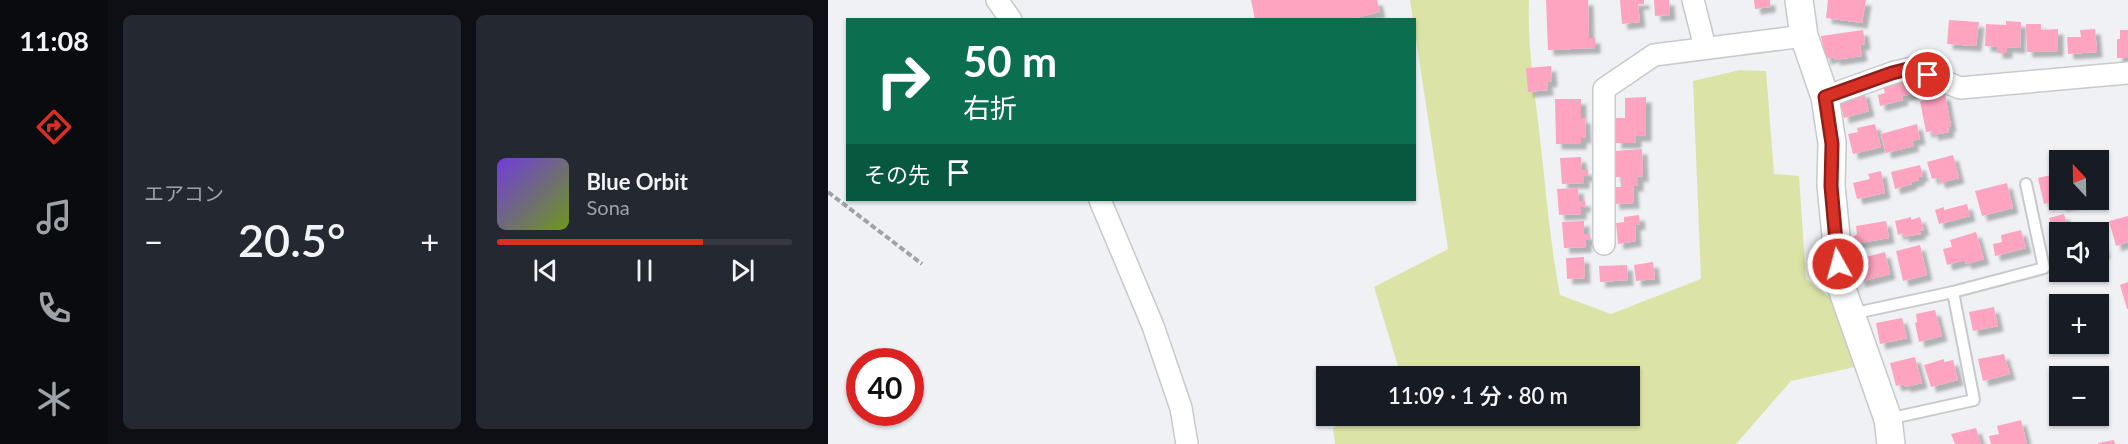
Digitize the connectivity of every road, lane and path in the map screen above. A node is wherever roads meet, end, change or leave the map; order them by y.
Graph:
1 (997, 0) edge
2 (1693, 0) edge
3 (1799, 0) edge
4 (1010, 18) edge
5 (1804, 36) junction
6 (1705, 47) junction
7 (2128, 73) edge
8 (1825, 97) junction
9 (2026, 184) dead end
10 (828, 192) edge
11 (1100, 201) edge
12 (1604, 244) dead end
13 (922, 264) dead end
14 (1953, 292) junction
15 (1851, 314) junction
16 (1890, 431) edge
17 (1187, 444) edge

1 - 4 street
2 - 6 street
3 - 5 street
5 - 6 street
5 - 8 street
6 - 12 street
7 - 8 street
8 - 15 street
9 - 14 lane
10 - 13 path
11 - 17 street
14 - 15 lane
14 - 16 lane
15 - 16 street

